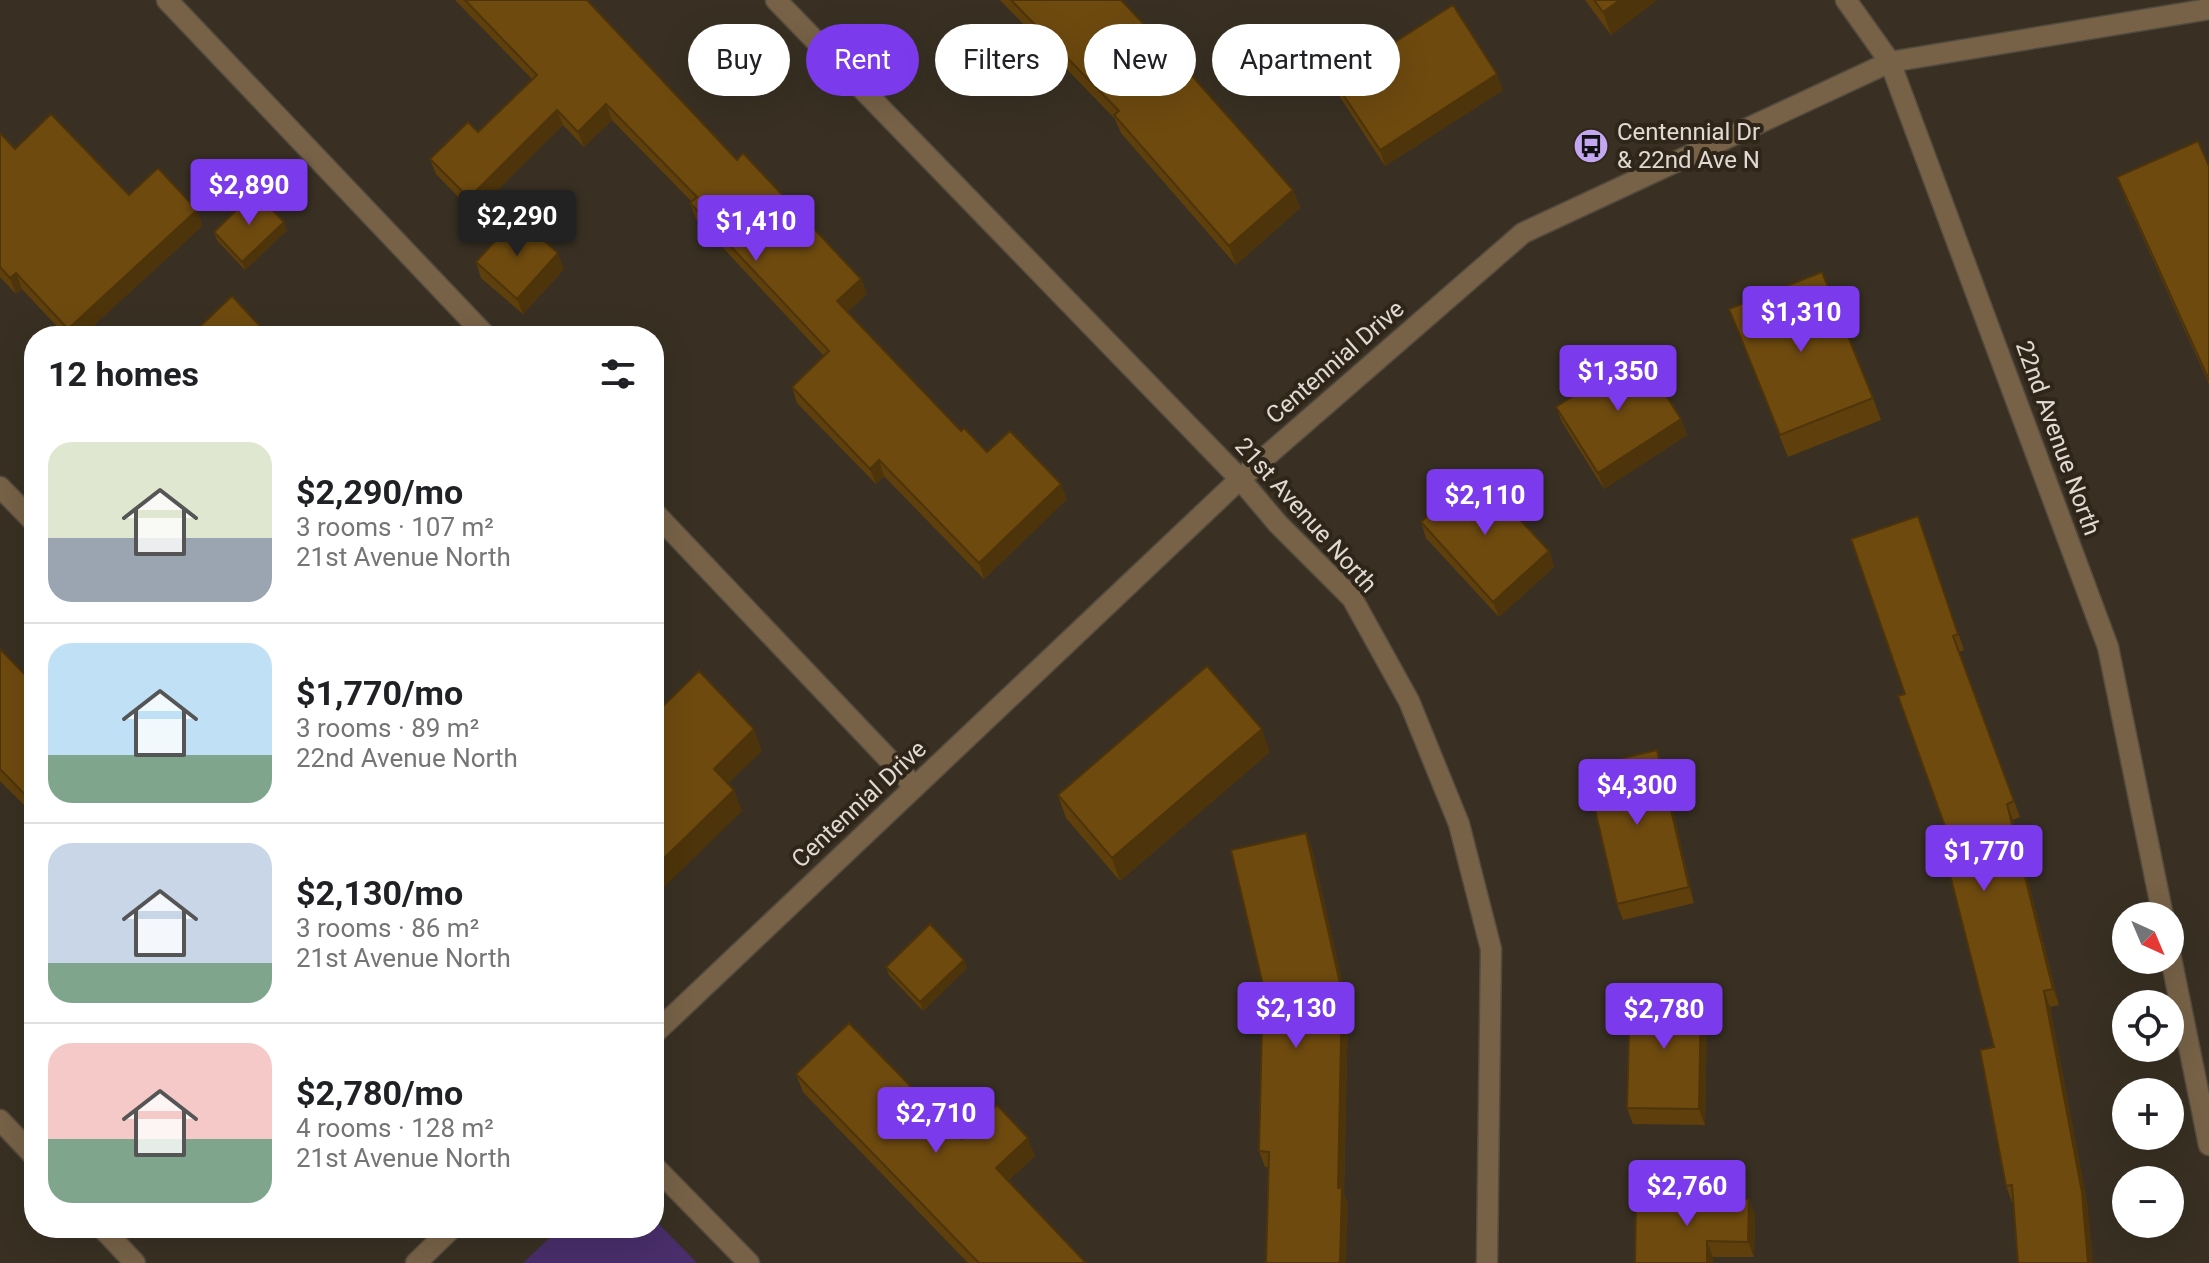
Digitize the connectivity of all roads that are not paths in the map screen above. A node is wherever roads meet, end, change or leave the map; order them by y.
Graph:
1 (167, 0) edge
2 (776, 0) edge
3 (1846, 0) edge
4 (2209, 9) edge
5 (1890, 62) junction
6 (477, 326) edge
7 (1240, 479) junction
8 (0, 487) edge
9 (24, 512) edge
10 (664, 523) edge
11 (915, 787) junction
12 (2160, 902) edge
13 (2174, 974) edge
14 (664, 1025) edge
15 (0, 1120) edge
16 (24, 1145) edge
17 (2209, 1145) edge
18 (664, 1176) edge
19 (111, 1238) edge
20 (442, 1238) edge
21 (135, 1263) edge
22 (416, 1263) edge
23 (749, 1263) edge
24 (1487, 1263) edge

1 - 6 street
2 - 7 street, 21st Avenue North
3 - 5 street, 22nd Avenue North
4 - 5 street, Centennial Drive
5 - 7 street, Centennial Drive
5 - 12 street, 22nd Avenue North
7 - 11 street, Centennial Drive
7 - 24 street, 21st Avenue North
8 - 9 street
10 - 11 street
11 - 14 street, Centennial Drive
13 - 17 street
15 - 16 street
18 - 23 street
19 - 21 street
20 - 22 street

